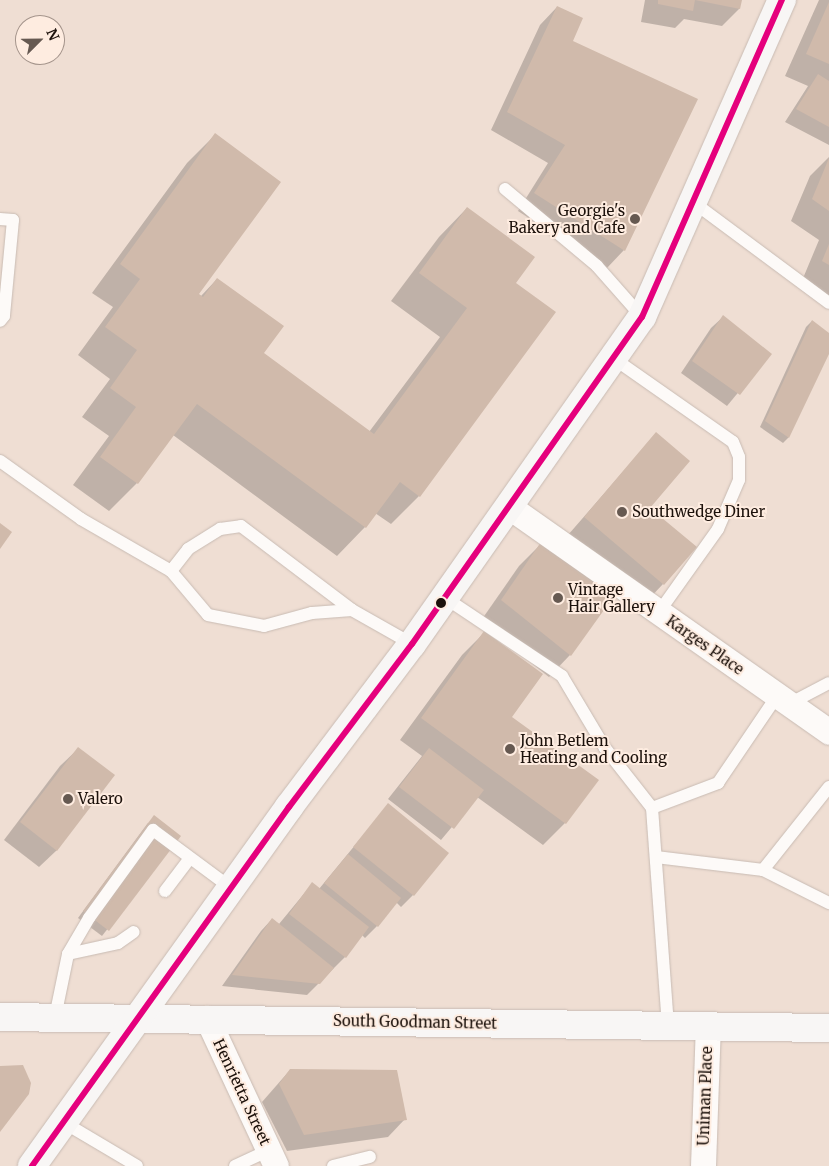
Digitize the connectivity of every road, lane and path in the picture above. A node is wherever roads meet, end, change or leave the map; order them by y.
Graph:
1 (782, 0) edge
2 (504, 189) dead end
3 (693, 202) junction
4 (0, 219) edge
5 (829, 303) edge
6 (642, 316) junction
7 (0, 321) edge
8 (613, 358) junction
9 (0, 461) edge
10 (508, 506) junction
11 (171, 570) junction
12 (444, 597) junction
13 (352, 610) junction
14 (659, 612) junction
15 (412, 644) junction
16 (829, 683) edge
17 (783, 700) junction
18 (829, 732) edge
19 (829, 787) edge
20 (824, 805) edge
21 (652, 808) junction
22 (656, 857) junction
23 (190, 858) junction
24 (763, 870) junction
25 (231, 888) junction
26 (165, 891) dead end
27 (829, 903) edge
28 (134, 932) dead end
29 (68, 954) junction
30 (0, 1017) edge
31 (55, 1017) junction
32 (138, 1018) junction
33 (207, 1018) junction
34 (668, 1026) junction
35 (708, 1026) junction
36 (829, 1028) edge
37 (63, 1122) junction
38 (370, 1157) dead end
39 (273, 1158) edge
40 (32, 1166) edge
41 (137, 1166) edge
42 (235, 1166) edge
43 (333, 1166) edge
44 (703, 1166) edge

1 - 3 street
2 - 6 lane
3 - 5 lane
3 - 6 street
4 - 7 lane
6 - 8 street
8 - 10 street
8 - 14 lane
9 - 11 lane
10 - 12 street
10 - 14 street, Karges Place
11 - 13 lane
11 - 13 lane
12 - 15 street
12 - 21 lane
13 - 15 lane
14 - 17 street, Karges Place
15 - 25 street
16 - 17 lane
17 - 18 street, Karges Place
17 - 21 lane
19 - 20 lane
20 - 24 lane
21 - 22 lane
22 - 24 lane
22 - 34 lane
23 - 25 lane
23 - 26 lane
23 - 29 lane
24 - 27 lane
25 - 32 street
28 - 29 lane
29 - 31 lane
30 - 31 street, South Goodman Street
31 - 32 street, South Goodman Street
32 - 33 street, South Goodman Street
32 - 37 street
33 - 34 street, South Goodman Street
33 - 39 street, Henrietta Street
34 - 35 street, South Goodman Street
35 - 36 street, South Goodman Street
35 - 44 street, Uniman Place
37 - 40 street
37 - 41 lane
38 - 43 lane
39 - 42 lane

